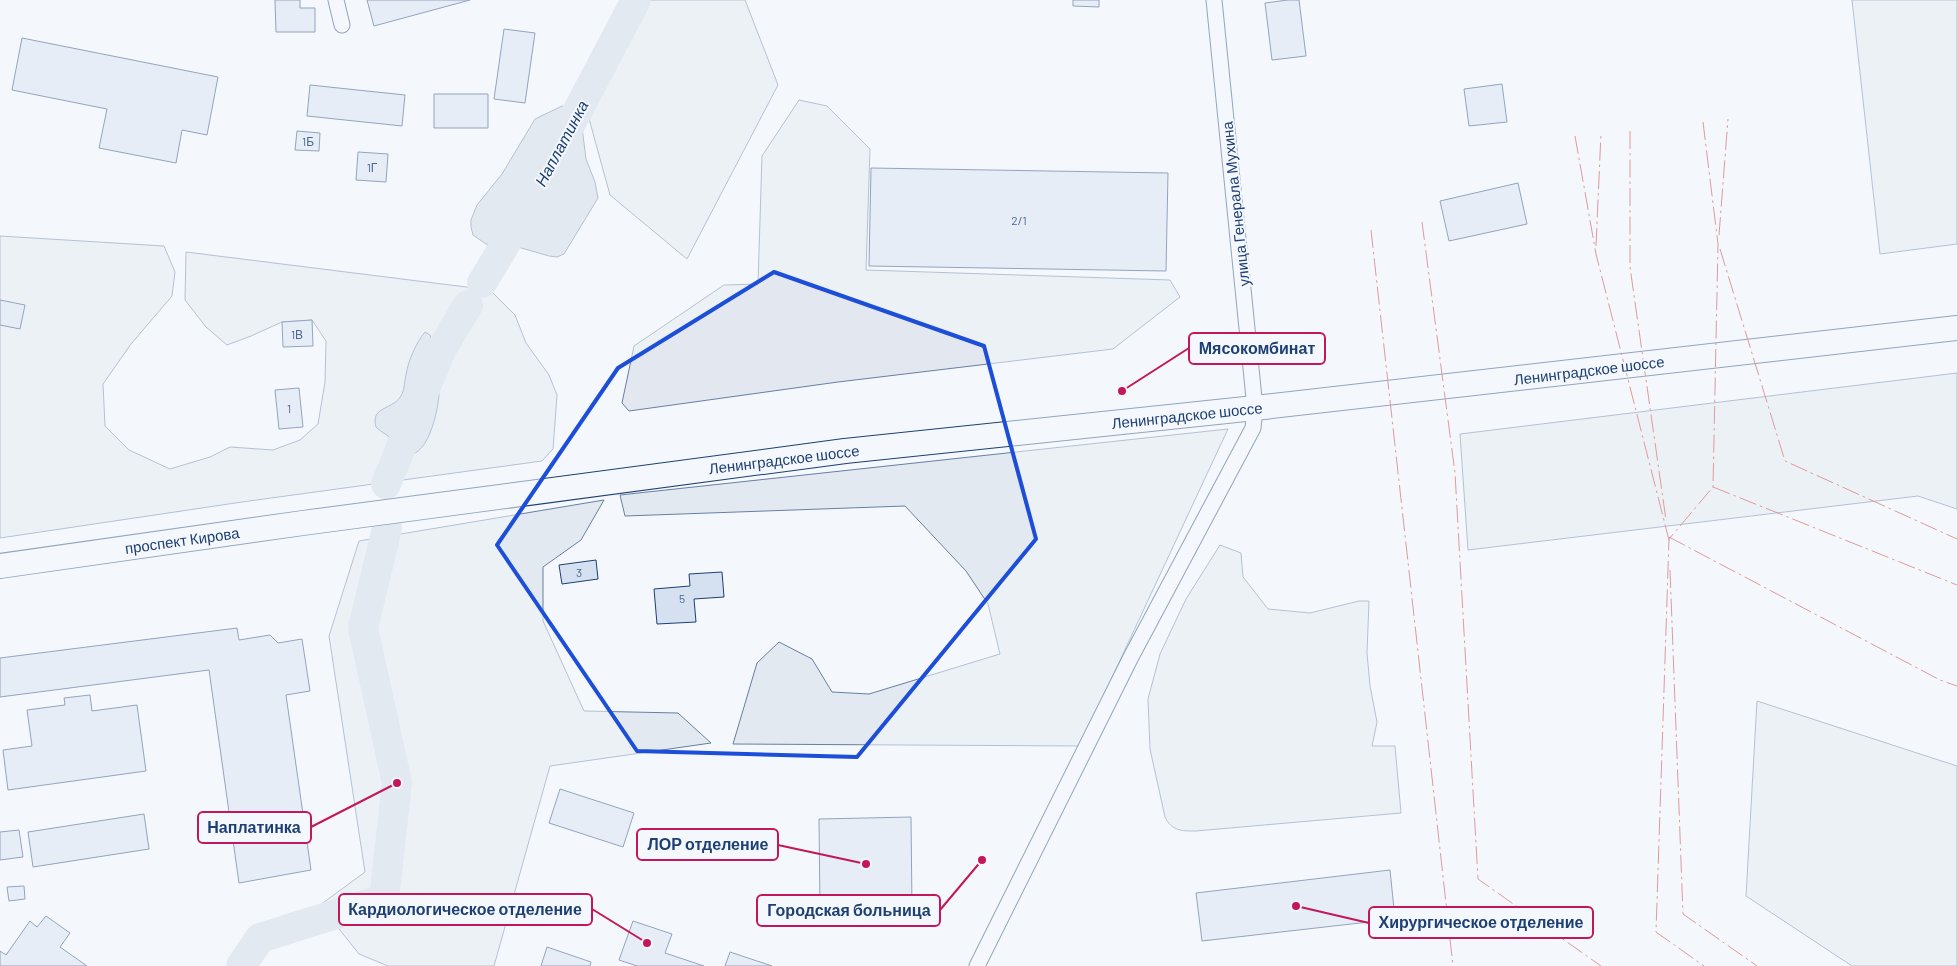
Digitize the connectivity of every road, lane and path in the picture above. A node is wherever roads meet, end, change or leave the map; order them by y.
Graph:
1 (336, 0) edge
2 (1214, 0) edge
3 (342, 25) dead end
4 (1957, 328) edge
5 (1255, 408) junction
6 (365, 515) joint
7 (0, 566) edge
8 (977, 966) edge

1 - 3 street
2 - 5 street, улица Генерала Мухина
4 - 5 main road, Ленинградское шоссе
5 - 6 main road, Ленинградское шоссе
5 - 8 street, улица Генерала Мухина
6 - 7 main road, проспект Кирова

